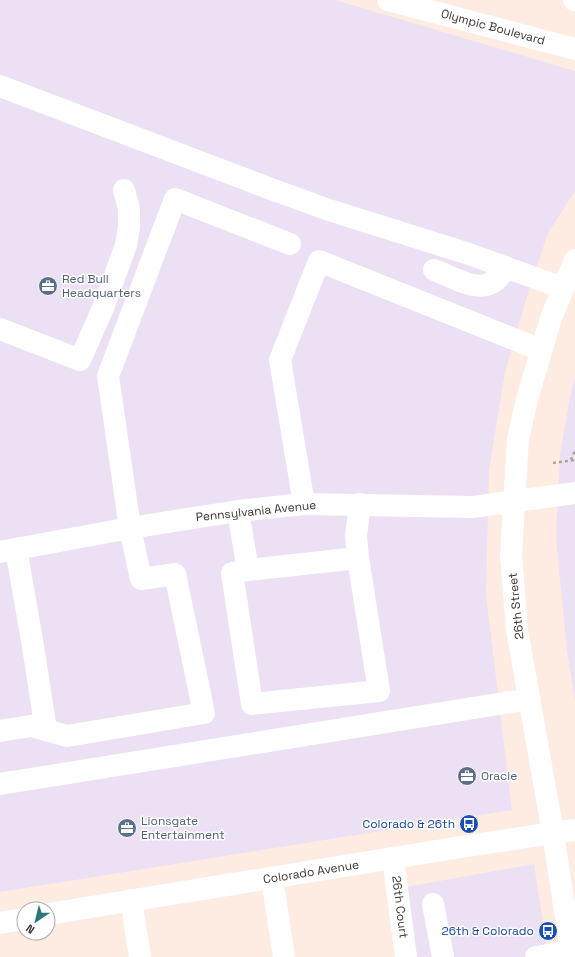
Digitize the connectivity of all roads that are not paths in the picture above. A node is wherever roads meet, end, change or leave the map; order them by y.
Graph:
1 (388, 0) edge
2 (575, 49) edge
3 (0, 86) edge
4 (124, 190) dead end
5 (290, 244) dead end
6 (575, 260) edge
7 (506, 268) junction
8 (434, 270) dead end
9 (563, 288) junction
10 (0, 329) edge
11 (541, 350) junction
12 (575, 493) edge
13 (514, 502) junction
14 (304, 504) junction
15 (360, 504) junction
16 (238, 511) junction
17 (130, 528) junction
18 (8, 551) edge
19 (358, 558) junction
20 (248, 570) junction
21 (530, 699) junction
22 (46, 730) junction
23 (0, 731) edge
24 (0, 784) edge
25 (575, 830) edge
26 (553, 833) junction
27 (393, 858) junction
28 (272, 878) junction
29 (131, 900) junction
30 (433, 904) dead end
31 (56, 913) edge
32 (16, 920) edge
33 (0, 923) edge
34 (571, 954) edge
35 (140, 957) edge
36 (284, 957) edge
37 (406, 957) edge
38 (443, 957) edge
39 (536, 957) edge

1 - 2 street, Olympic Boulevard
3 - 7 street
4 - 10 street
5 - 17 street
6 - 9 street, 26th Street
7 - 8 street
7 - 9 street
9 - 11 street, 26th Street
11 - 13 street, 26th Street
11 - 14 street
12 - 13 street, Pennsylvania Avenue
13 - 15 street, Pennsylvania Avenue
13 - 21 street, 26th Street
14 - 15 street, Pennsylvania Avenue
14 - 16 street, Pennsylvania Avenue
15 - 19 street
16 - 17 street, Pennsylvania Avenue
16 - 20 street
17 - 18 street, Pennsylvania Avenue
17 - 22 street
18 - 22 street
19 - 20 street
19 - 20 street
21 - 24 street
21 - 26 street, 26th Street
22 - 23 street
25 - 26 street, Colorado Avenue
26 - 27 street, Colorado Avenue
26 - 34 street, 26th Street
27 - 28 street, Colorado Avenue
27 - 37 street, 26th Court
28 - 29 street, Colorado Avenue
28 - 36 street
29 - 31 street, Colorado Avenue
29 - 35 street
30 - 38 street
32 - 33 street
34 - 39 street

